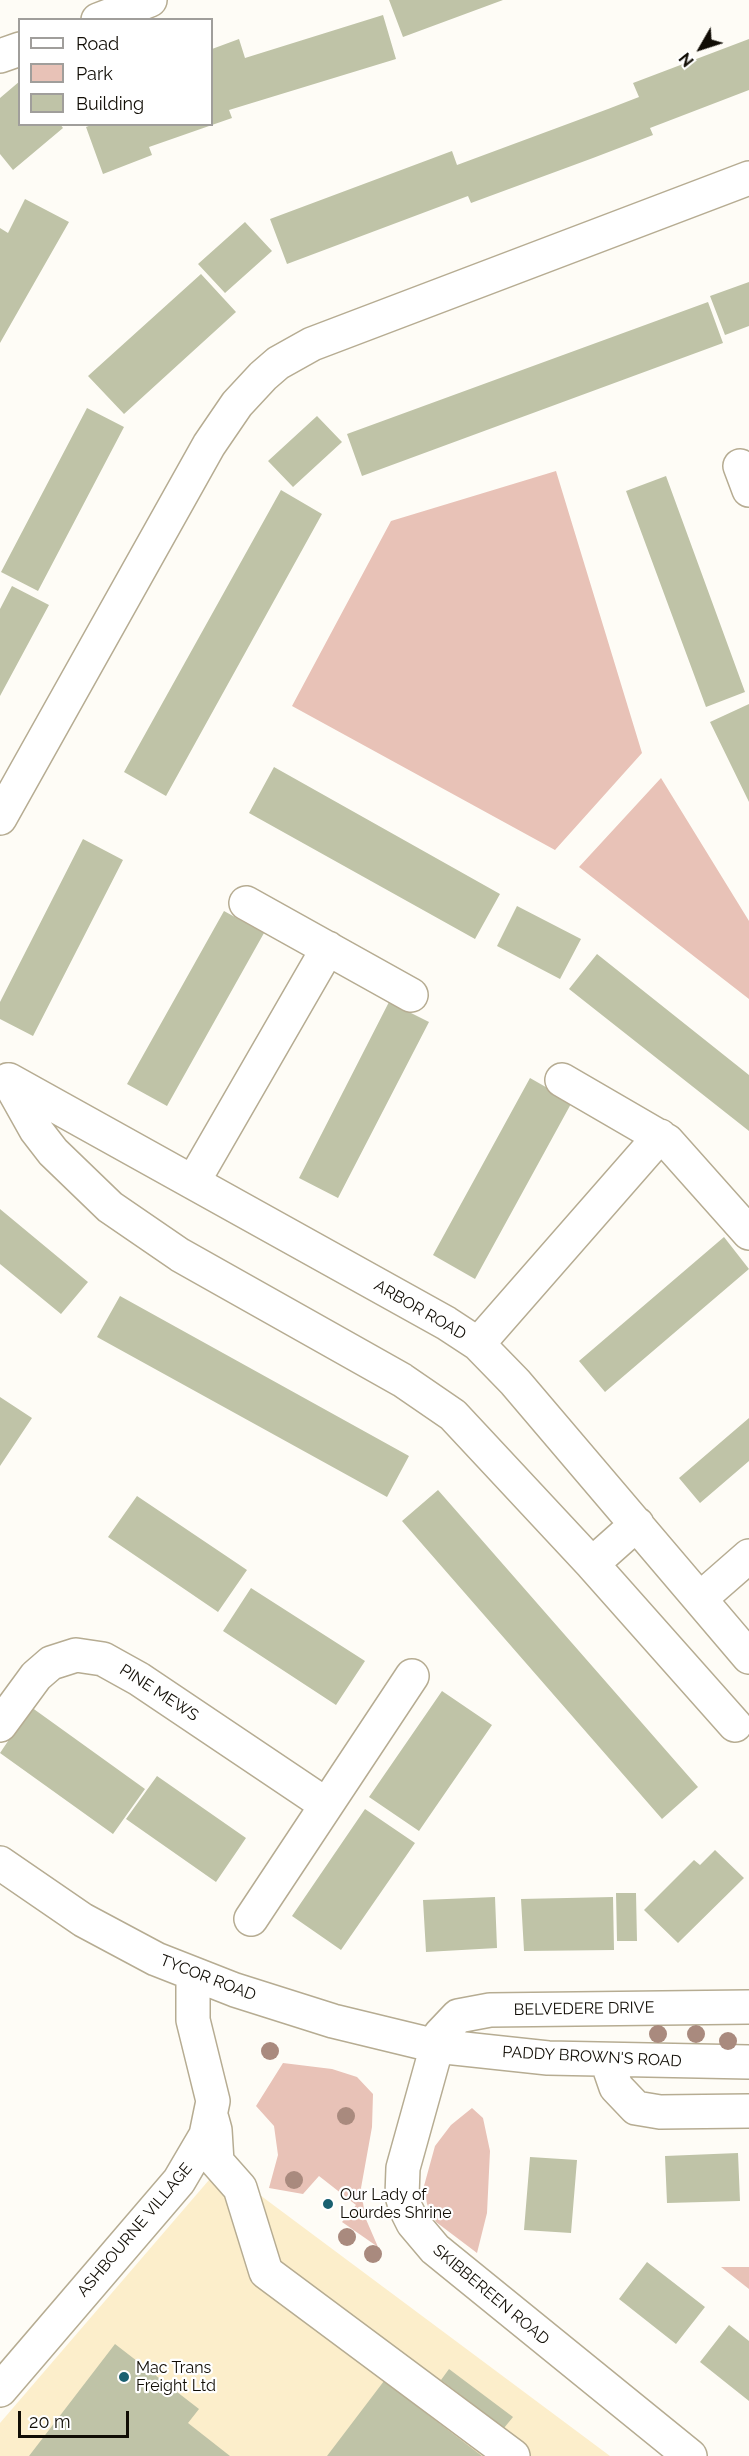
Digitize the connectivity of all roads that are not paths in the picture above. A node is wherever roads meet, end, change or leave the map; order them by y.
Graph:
1 (150, 0) edge
2 (103, 18) edge
3 (18, 50) edge
4 (0, 56) edge
5 (749, 178) edge
6 (0, 818) edge
7 (246, 903) dead end
8 (328, 948) junction
9 (411, 995) dead end
10 (4, 1077) edge
11 (562, 1080) dead end
12 (660, 1136) junction
13 (193, 1182) junction
14 (749, 1233) edge
15 (478, 1344) junction
16 (637, 1524) junction
17 (749, 1556) edge
18 (592, 1564) junction
19 (701, 1598) junction
20 (749, 1657) edge
21 (412, 1676) dead end
22 (0, 1725) edge
23 (735, 1725) dead end
24 (325, 1804) junction
25 (0, 1863) edge
26 (251, 1919) dead end
27 (193, 1976) junction
28 (749, 2007) edge
29 (436, 2046) junction
30 (607, 2061) junction
31 (749, 2062) edge
32 (749, 2111) edge
33 (211, 2118) junction
34 (0, 2390) edge
35 (513, 2456) edge
36 (690, 2456) edge

1 - 2 street
3 - 4 street
5 - 6 street
7 - 8 street
8 - 9 street
8 - 13 street
10 - 13 street, ARBOR ROAD
10 - 18 street
11 - 12 street
12 - 14 street
12 - 15 street
13 - 15 street, ARBOR ROAD
15 - 16 street, ARBOR ROAD
16 - 18 street
16 - 19 street, ARBOR ROAD
17 - 19 street
18 - 23 street
19 - 20 street, ARBOR ROAD
21 - 24 street
22 - 24 street, PINE MEWS
24 - 26 street
25 - 27 street, TYCOR ROAD
27 - 29 street, TYCOR ROAD
27 - 33 street, ASHBOURNE VILLAGE
28 - 29 street, BELVEDERE DRIVE
29 - 30 street, PADDY BROWN'S ROAD
29 - 36 street, SKIBBEREEN ROAD
30 - 31 street, PADDY BROWN'S ROAD
30 - 32 street
33 - 34 street, ASHBOURNE VILLAGE
33 - 35 street

